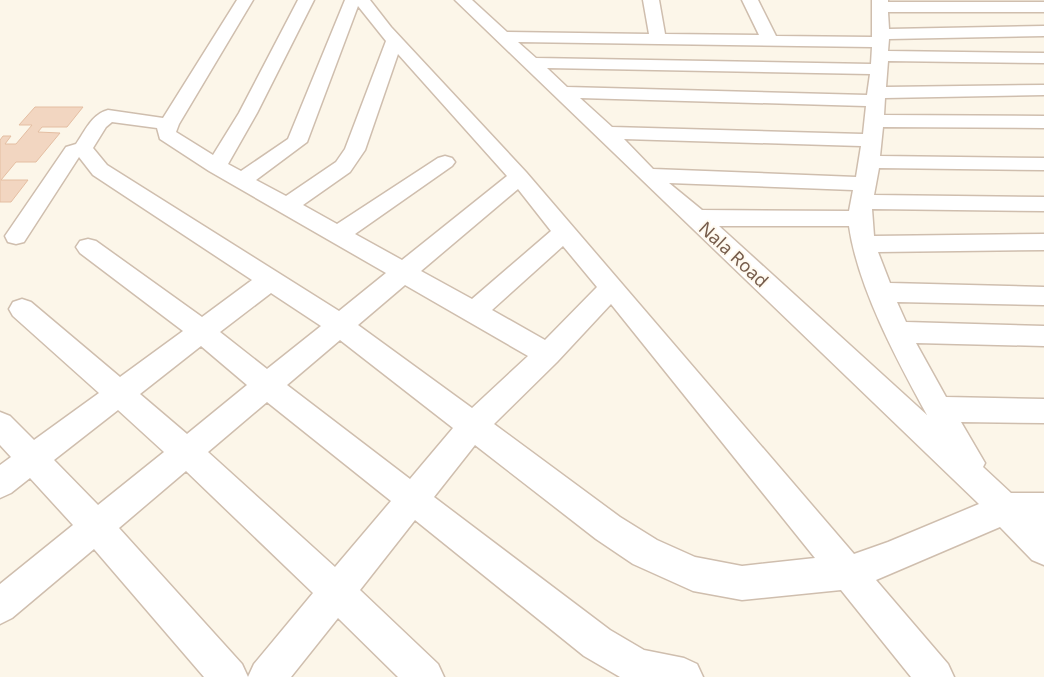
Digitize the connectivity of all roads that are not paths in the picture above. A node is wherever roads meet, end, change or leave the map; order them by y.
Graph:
1 (245, 0) edge
2 (306, 0) edge
3 (353, 0) edge
4 (362, 0) edge
5 (463, 0) edge
6 (650, 0) edge
7 (750, 0) edge
8 (880, 3) edge
9 (1044, 7) edge
10 (1044, 31) edge
11 (502, 37) junction
12 (658, 39) junction
13 (394, 40) junction
14 (770, 41) junction
15 (880, 50) junction
16 (1044, 58) edge
17 (532, 63) junction
18 (1044, 90) edge
19 (563, 92) junction
20 (1044, 122) edge
21 (169, 124) junction
22 (607, 133) junction
23 (83, 148) junction
24 (869, 153) junction
25 (445, 162) dead end
26 (1044, 164) edge
27 (216, 166) junction
28 (647, 175) junction
29 (520, 177) junction
30 (242, 180) junction
31 (1044, 204) edge
32 (287, 206) junction
33 (697, 218) junction
34 (564, 232) junction
35 (337, 235) junction
36 (16, 236) dead end
37 (1044, 242) edge
38 (864, 244) junction
39 (88, 247) dead end
40 (402, 272) junction
41 (270, 280) junction
42 (611, 288) junction
43 (880, 292) junction
44 (1044, 296) edge
45 (22, 309) dead end
46 (472, 313) junction
47 (341, 326) junction
48 (202, 332) junction
49 (898, 332) junction
50 (1044, 336) edge
51 (548, 354) junction
52 (268, 386) junction
53 (118, 392) junction
54 (938, 410) junction
55 (1044, 411) edge
56 (0, 425) edge
57 (473, 426) junction
58 (188, 452) junction
59 (32, 458) junction
60 (0, 482) edge
61 (412, 499) junction
62 (991, 508) junction
63 (1044, 508) edge
64 (96, 526) junction
65 (1044, 548) edge
66 (849, 572) junction
67 (337, 594) junction
68 (0, 606) edge
69 (926, 671) edge
70 (229, 677) edge
71 (267, 677) edge
72 (425, 677) edge
73 (684, 677) edge

1 - 21 street
2 - 27 street
3 - 30 street
4 - 13 street
5 - 11 street, Nala Road
6 - 12 street
7 - 14 street
8 - 9 street
8 - 15 street
10 - 15 street
11 - 12 street
11 - 17 street, Nala Road
12 - 14 street
13 - 29 street
13 - 32 street
14 - 15 street
15 - 16 street
15 - 17 street
15 - 24 street
17 - 19 street, Nala Road
18 - 24 street
19 - 22 street, Nala Road
19 - 24 street
20 - 24 street
21 - 23 street
21 - 27 street
22 - 24 street
22 - 28 street, Nala Road
23 - 36 street
23 - 41 street
24 - 26 street
24 - 28 street
24 - 31 street
24 - 33 street
24 - 38 street
25 - 35 street
27 - 30 street
28 - 33 street, Nala Road
29 - 34 street
29 - 40 street
30 - 32 street
32 - 35 street
33 - 62 street, Nala Road
34 - 42 street
34 - 46 street
35 - 40 street
37 - 38 street
38 - 43 street
39 - 48 street
40 - 46 street
40 - 47 street
41 - 47 street
41 - 48 street
42 - 51 street
42 - 66 street
43 - 44 street
43 - 49 street
45 - 53 street
46 - 51 street
47 - 52 street
47 - 57 street
48 - 52 street
48 - 53 street
49 - 50 street
49 - 54 street
51 - 57 street
52 - 58 street
52 - 61 street
53 - 58 street
53 - 59 street
54 - 55 street
54 - 62 street
56 - 59 street
57 - 61 street
57 - 66 street
58 - 64 street
58 - 67 street
59 - 60 street
59 - 64 street
61 - 67 street
61 - 73 street
62 - 63 street
62 - 65 street
62 - 66 street
64 - 68 street
64 - 70 street
66 - 69 street
67 - 71 street
67 - 72 street

